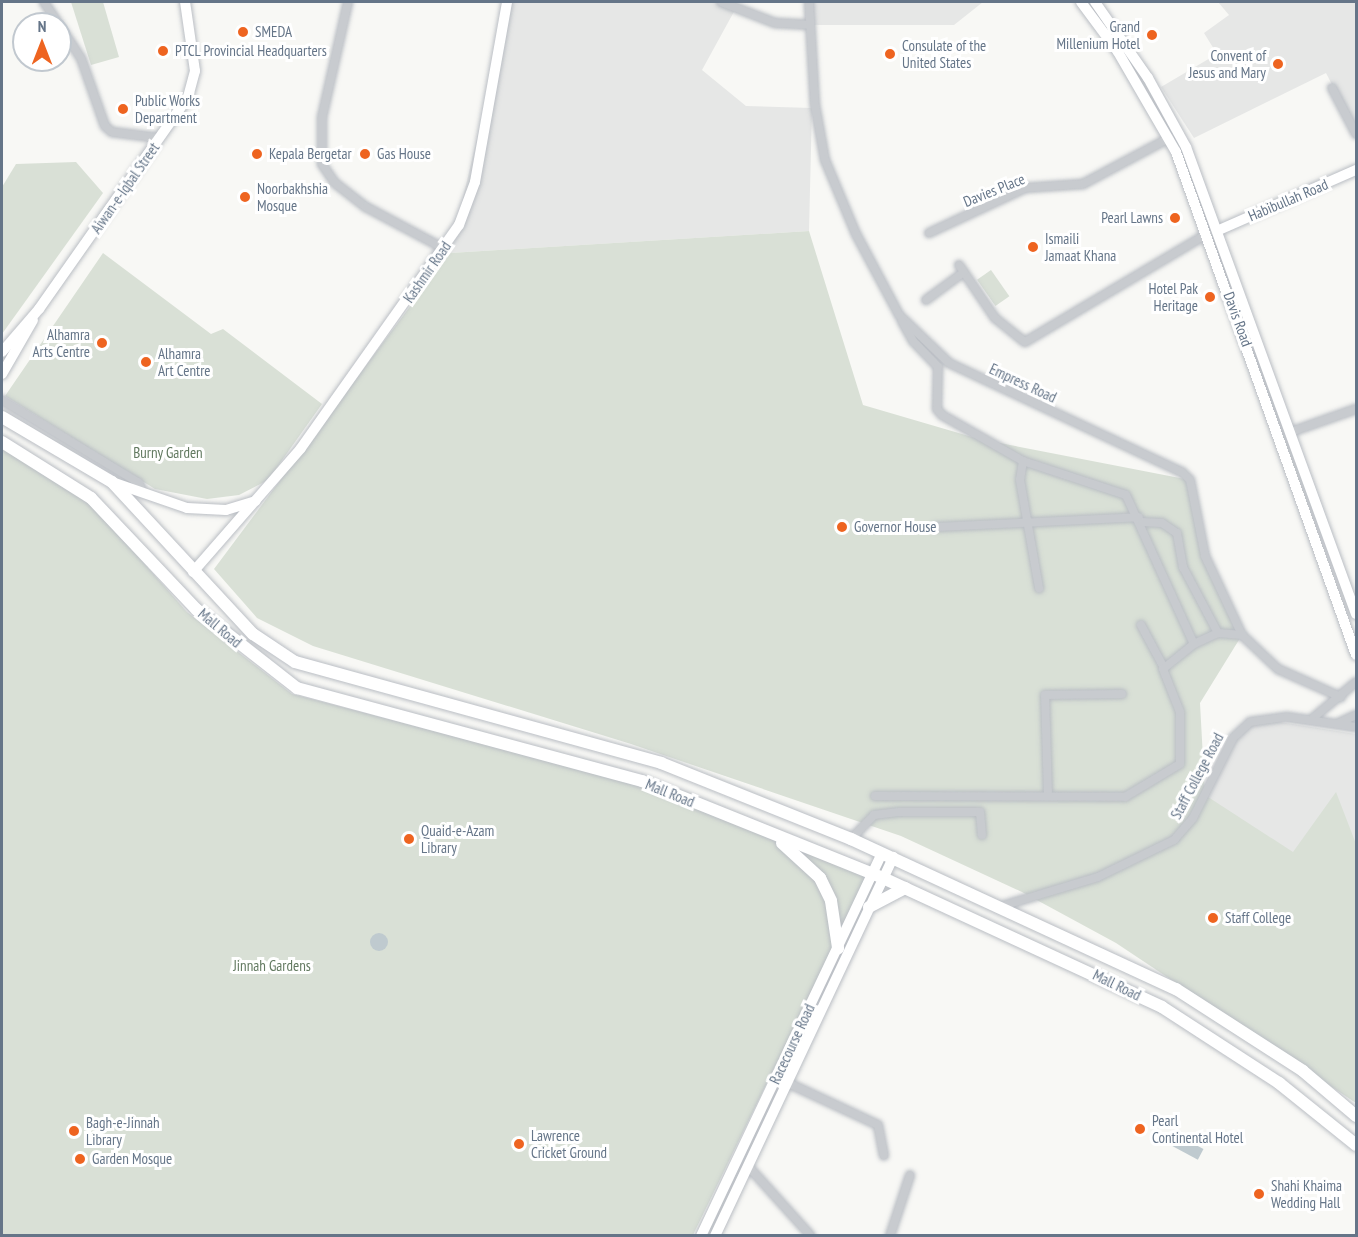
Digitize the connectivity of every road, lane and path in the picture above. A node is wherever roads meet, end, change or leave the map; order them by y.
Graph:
1 (348, 2) edge
2 (507, 2) edge
3 (721, 2) edge
4 (809, 2) edge
5 (1081, 2) edge
6 (1095, 2) edge
7 (183, 3) edge
8 (810, 25) junction
9 (72, 44) edge
10 (1332, 88) dead end
11 (1356, 134) edge
12 (160, 138) junction
13 (1169, 138) junction
14 (1356, 170) edge
15 (1219, 230) junction
16 (928, 232) dead end
17 (1207, 234) junction
18 (445, 249) junction
19 (926, 300) dead end
20 (39, 309) junction
21 (899, 315) junction
22 (2, 352) edge
23 (2, 374) edge
24 (2, 400) edge
25 (1356, 409) edge
26 (2, 417) edge
27 (1291, 432) junction
28 (2, 442) edge
29 (1023, 461) junction
30 (112, 482) junction
31 (143, 493) junction
32 (256, 501) junction
33 (1140, 520) junction
34 (1027, 522) junction
35 (936, 527) dead end
36 (192, 572) junction
37 (1039, 588) dead end
38 (1356, 614) edge
39 (1142, 625) dead end
40 (1218, 633) junction
41 (1242, 635) junction
42 (1194, 644) junction
43 (1356, 655) edge
44 (1163, 666) junction
45 (1356, 682) edge
46 (1122, 694) dead end
47 (1341, 697) junction
48 (1356, 715) edge
49 (1313, 718) junction
50 (1338, 724) junction
51 (1356, 727) edge
52 (1048, 795) junction
53 (875, 796) dead end
54 (982, 835) dead end
55 (775, 836) junction
56 (851, 839) junction
57 (888, 855) junction
58 (878, 876) junction
59 (905, 888) junction
60 (1002, 906) junction
61 (869, 907) junction
62 (838, 948) junction
63 (788, 1083) junction
64 (1356, 1116) edge
65 (1356, 1145) edge
66 (884, 1155) dead end
67 (748, 1166) junction
68 (910, 1175) dead end
69 (701, 1236) edge
70 (715, 1236) edge
71 (811, 1236) edge
72 (890, 1236) edge

1 - 18 street
2 - 18 main road, Kashmir Road
3 - 8 street
4 - 8 street, Empress Road
5 - 13 main road, Davis Road
6 - 15 main road, Davis Road
7 - 12 main road, Aiwan-e-Iqbal Street
8 - 21 street, Empress Road
9 - 12 street
10 - 11 street
12 - 20 main road, Aiwan-e-Iqbal Street
13 - 16 street, Davies Place
13 - 17 main road, Davis Road
14 - 15 main road, Habibullah Road
15 - 27 main road, Davis Road
17 - 19 street
17 - 43 main road, Davis Road
18 - 32 main road, Kashmir Road
20 - 22 main road, Aiwan-e-Iqbal Street
20 - 23 main road
21 - 29 street
21 - 41 street, Empress Road
24 - 31 street
25 - 27 street
26 - 30 main road, Mall Road
27 - 38 main road, Davis Road
28 - 55 main road, Mall Road
29 - 33 street
29 - 34 street
30 - 31 main road
30 - 36 main road, Mall Road
31 - 32 main road
32 - 36 main road, Kashmir Road
33 - 34 street
33 - 40 street
33 - 42 street
34 - 35 street
34 - 37 street
36 - 56 main road, Mall Road
39 - 44 street
40 - 41 street
40 - 42 street
41 - 47 street, Empress Road
42 - 44 street
44 - 52 street
45 - 47 street
46 - 52 street
47 - 49 street
48 - 50 street
49 - 50 street, Staff College Road
49 - 60 street, Staff College Road
50 - 51 street, Staff College Road
52 - 53 street
54 - 56 street
55 - 58 main road, Mall Road
55 - 62 main road
56 - 57 main road, Mall Road
57 - 58 main road, Racecourse Road
57 - 60 main road, Mall Road
58 - 59 main road, Mall Road
58 - 61 main road, Racecourse Road
58 - 62 main road, Racecourse Road
59 - 61 main road
59 - 65 main road, Mall Road
60 - 64 main road, Mall Road
61 - 63 main road, Racecourse Road
62 - 69 main road, Racecourse Road
63 - 66 street
63 - 67 main road, Racecourse Road
67 - 70 main road, Racecourse Road
67 - 71 street
68 - 72 street

